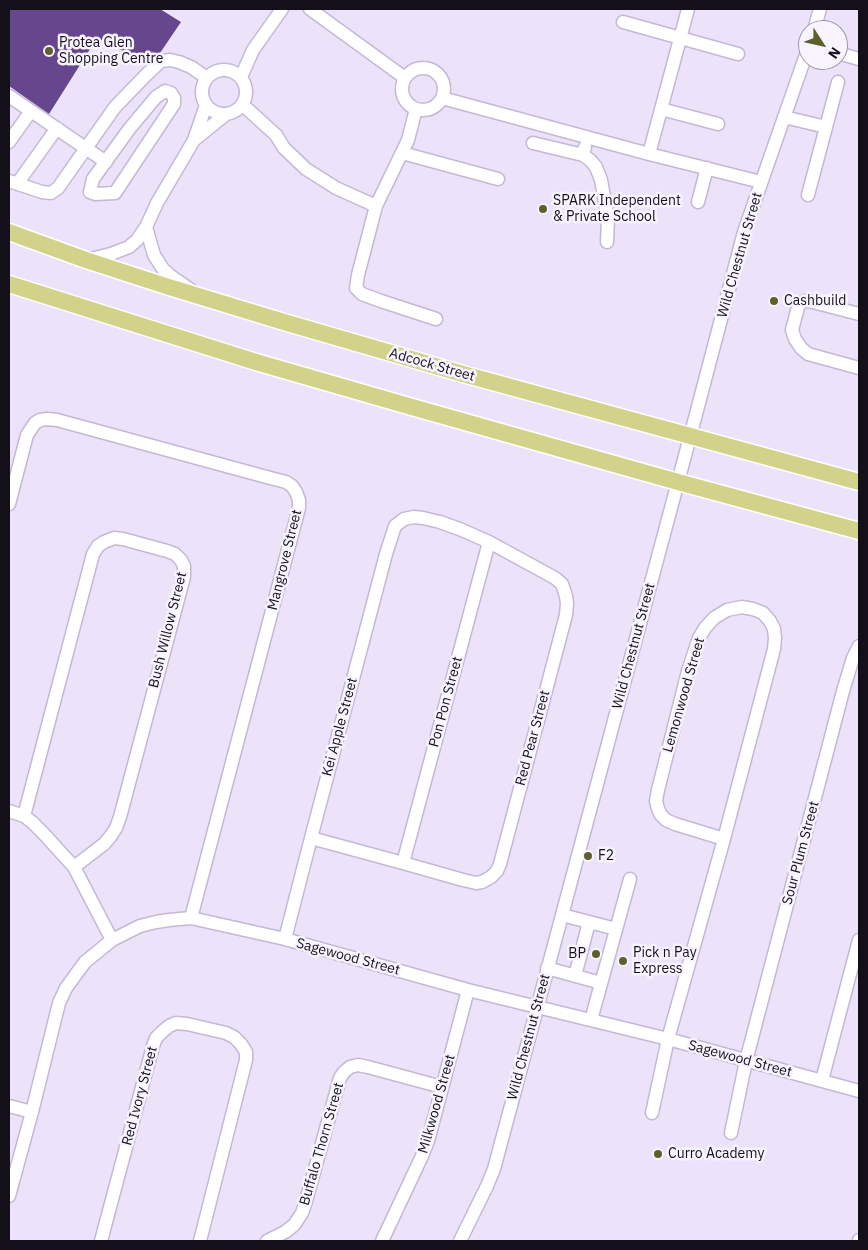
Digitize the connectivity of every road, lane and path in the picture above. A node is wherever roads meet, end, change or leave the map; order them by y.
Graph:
1 (282, 9) edge
2 (310, 9) edge
3 (688, 9) edge
4 (623, 22) dead end
5 (680, 38) junction
6 (253, 50) junction
7 (738, 54) dead end
8 (228, 70) junction
9 (801, 70) edge
10 (241, 77) junction
11 (207, 78) junction
12 (405, 78) junction
13 (838, 82) dead end
14 (9, 96) edge
15 (442, 98) junction
16 (206, 105) junction
17 (243, 105) junction
18 (416, 109) junction
19 (661, 109) junction
20 (31, 111) junction
21 (224, 115) junction
22 (784, 117) junction
23 (718, 124) dead end
24 (826, 127) junction
25 (56, 128) junction
26 (588, 138) junction
27 (194, 140) junction
28 (9, 142) edge
29 (533, 143) dead end
30 (86, 148) junction
31 (402, 153) junction
32 (648, 154) junction
33 (583, 155) junction
34 (106, 162) junction
35 (707, 168) junction
36 (498, 179) dead end
37 (13, 182) edge
38 (761, 182) junction
39 (808, 195) dead end
40 (698, 202) dead end
41 (376, 206) junction
42 (146, 228) junction
43 (9, 232) edge
44 (607, 242) dead end
45 (86, 260) junction
46 (9, 284) edge
47 (199, 296) junction
48 (859, 314) edge
49 (436, 319) dead end
50 (859, 368) edge
51 (690, 437) junction
52 (678, 482) junction
53 (859, 482) edge
54 (9, 504) edge
55 (404, 519) joint
56 (859, 530) edge
57 (489, 542) junction
58 (859, 646) edge
59 (9, 811) edge
60 (24, 816) junction
61 (311, 838) junction
62 (724, 839) junction
63 (404, 862) junction
64 (74, 867) junction
65 (630, 879) dead end
66 (562, 915) junction
67 (191, 918) junction
68 (589, 922) junction
69 (616, 928) junction
70 (285, 939) junction
71 (112, 940) junction
72 (859, 940) edge
73 (547, 968) junction
74 (575, 976) junction
75 (601, 983) junction
76 (468, 990) junction
77 (537, 1006) junction
78 (591, 1020) junction
79 (668, 1039) junction
80 (746, 1061) junction
81 (822, 1080) junction
82 (442, 1088) junction
83 (859, 1091) edge
84 (9, 1106) edge
85 (32, 1112) junction
86 (652, 1113) dead end
87 (730, 1133) dead end
88 (9, 1196) edge
89 (101, 1241) edge
90 (201, 1241) edge
91 (267, 1241) edge
92 (382, 1241) edge
93 (460, 1241) edge

1 - 6 street
2 - 12 street
3 - 5 street
4 - 5 street
5 - 7 street
5 - 19 street
6 - 8 street
6 - 10 street
8 - 10 street
8 - 11 street
9 - 22 street, Wild Chestnut Street
10 - 17 street
11 - 16 street
11 - 30 street
12 - 15 street
12 - 18 street
13 - 24 street
14 - 20 street
15 - 18 street
15 - 26 street
16 - 21 street
16 - 27 street
17 - 21 street
17 - 41 street
18 - 31 street
19 - 23 street
19 - 32 street
20 - 25 street
20 - 28 street
21 - 27 street
22 - 24 street
22 - 38 street, Wild Chestnut Street
24 - 39 street
25 - 30 street
25 - 37 street
26 - 32 street
26 - 33 street
27 - 42 street
29 - 33 street
30 - 34 street
30 - 37 street
31 - 36 street
31 - 41 street
32 - 35 street
33 - 44 street
34 - 34 street
35 - 38 street
35 - 40 street
38 - 51 street, Wild Chestnut Street
41 - 49 street
42 - 45 street
42 - 47 street
43 - 45 main road, Adcock Street
45 - 47 main road, Adcock Street
46 - 52 main road
47 - 51 main road, Adcock Street
48 - 50 street
51 - 52 street, Wild Chestnut Street
51 - 53 main road, Adcock Street
52 - 56 main road
52 - 66 street, Wild Chestnut Street
54 - 67 street, Mangrove Street
55 - 57 street, Red Pear Street
55 - 61 street, Kei Apple Street
57 - 63 street, Pon Pon Street
57 - 63 street, Red Pear Street
58 - 80 street, Sour Plum Street
59 - 60 street
60 - 64 street
60 - 64 street, Bush Willow Street
61 - 63 street, Red Pear Street
61 - 70 street, Kei Apple Street
62 - 62 street, Lemonwood Street
62 - 79 street, Lemonwood Street
64 - 71 street
65 - 69 street
66 - 68 street
66 - 73 street, Wild Chestnut Street
67 - 70 street, Sagewood Street
67 - 71 street, Sagewood Street
68 - 69 street
68 - 74 street
69 - 75 street
70 - 76 street, Sagewood Street
71 - 85 street, Sagewood Street
72 - 81 street
73 - 74 street
73 - 77 street, Wild Chestnut Street
74 - 75 street
75 - 78 street
76 - 77 street, Sagewood Street
76 - 82 street, Milkwood Street
77 - 78 street, Sagewood Street
77 - 93 street, Wild Chestnut Street
78 - 79 street, Sagewood Street
79 - 80 street, Sagewood Street
79 - 86 street, Lemonwood Street
80 - 81 street, Sagewood Street
80 - 87 street, Sour Plum Street
81 - 83 street, Sagewood Street
82 - 91 street, Buffalo Thorn Street
82 - 92 street, Milkwood Street
84 - 85 street
85 - 88 street, Sagewood Street
89 - 90 street, Red Ivory Street

